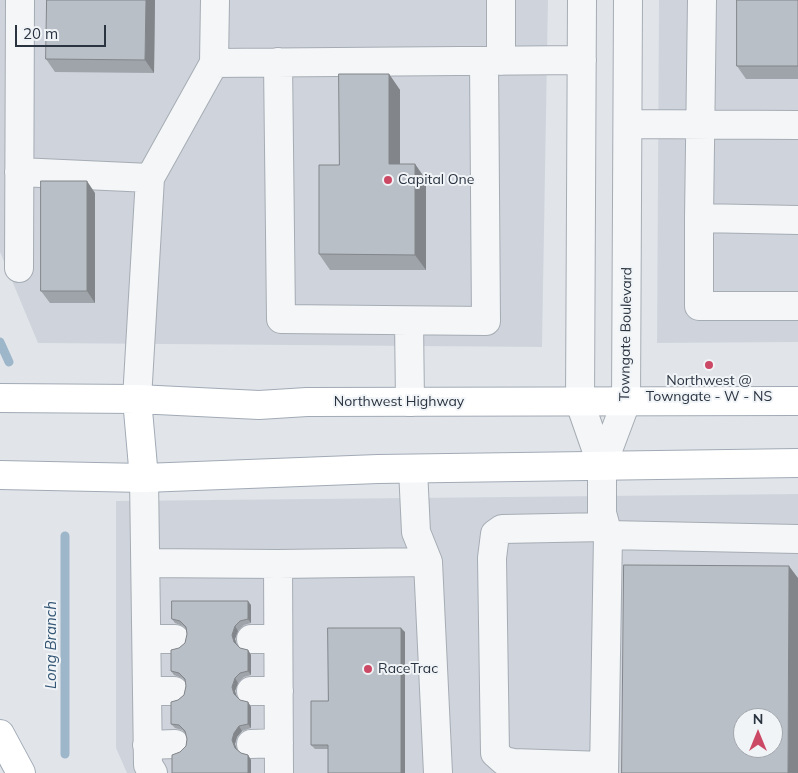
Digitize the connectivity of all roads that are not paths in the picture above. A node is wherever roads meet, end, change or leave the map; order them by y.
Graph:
1 (20, 0) edge
2 (215, 0) edge
3 (501, 0) edge
4 (582, 0) edge
5 (628, 0) edge
6 (702, 0) edge
7 (582, 60) junction
8 (492, 61) junction
9 (278, 62) junction
10 (214, 63) junction
11 (628, 124) junction
12 (701, 124) junction
13 (798, 125) edge
14 (19, 172) junction
15 (150, 178) junction
16 (699, 218) junction
17 (798, 220) edge
18 (19, 268) dead end
19 (798, 306) edge
20 (409, 321) junction
21 (0, 398) edge
22 (137, 399) junction
23 (798, 401) edge
24 (410, 402) junction
25 (626, 402) junction
26 (580, 403) junction
27 (798, 464) edge
28 (602, 466) junction
29 (413, 468) junction
30 (0, 475) edge
31 (144, 478) junction
32 (607, 531) junction
33 (798, 539) edge
34 (428, 562) junction
35 (146, 563) junction
36 (278, 564) junction
37 (147, 639) junction
38 (175, 639) dead end
39 (251, 639) dead end
40 (278, 639) junction
41 (147, 691) junction
42 (174, 691) dead end
43 (251, 691) dead end
44 (279, 691) junction
45 (0, 734) edge
46 (279, 743) junction
47 (175, 744) dead end
48 (251, 744) dead end
49 (148, 745) junction
50 (604, 769) edge
51 (21, 773) edge
52 (153, 773) edge
53 (280, 773) edge
54 (438, 773) edge

1 - 14 street
2 - 10 street
3 - 8 street
4 - 7 street
5 - 11 street, Towngate Boulevard
6 - 12 street
7 - 8 street
7 - 26 street
8 - 9 street
8 - 20 street
9 - 10 street
9 - 20 street
10 - 15 street
11 - 12 street
11 - 25 street, Towngate Boulevard
12 - 13 street
12 - 16 street
14 - 15 street
14 - 18 street
15 - 22 street
16 - 17 street
16 - 19 street
20 - 24 street
21 - 22 main road, Northwest Highway
22 - 24 main road, Northwest Highway
22 - 31 main road
23 - 25 main road, Northwest Highway
24 - 26 main road, Northwest Highway
25 - 26 main road, Northwest Highway
25 - 28 street, Towngate Boulevard
26 - 28 street
27 - 28 main road
28 - 29 main road
28 - 32 street
29 - 31 main road
29 - 34 street
30 - 31 main road
31 - 35 street
32 - 33 street
32 - 50 street
32 - 50 street
34 - 36 street
34 - 54 street
35 - 36 street
35 - 37 street
36 - 40 street
37 - 38 street
37 - 41 street
39 - 40 street
40 - 44 street
41 - 42 street
41 - 49 street
43 - 44 street
44 - 46 street
45 - 51 main road
46 - 48 street
46 - 53 street
47 - 49 street
49 - 52 street

